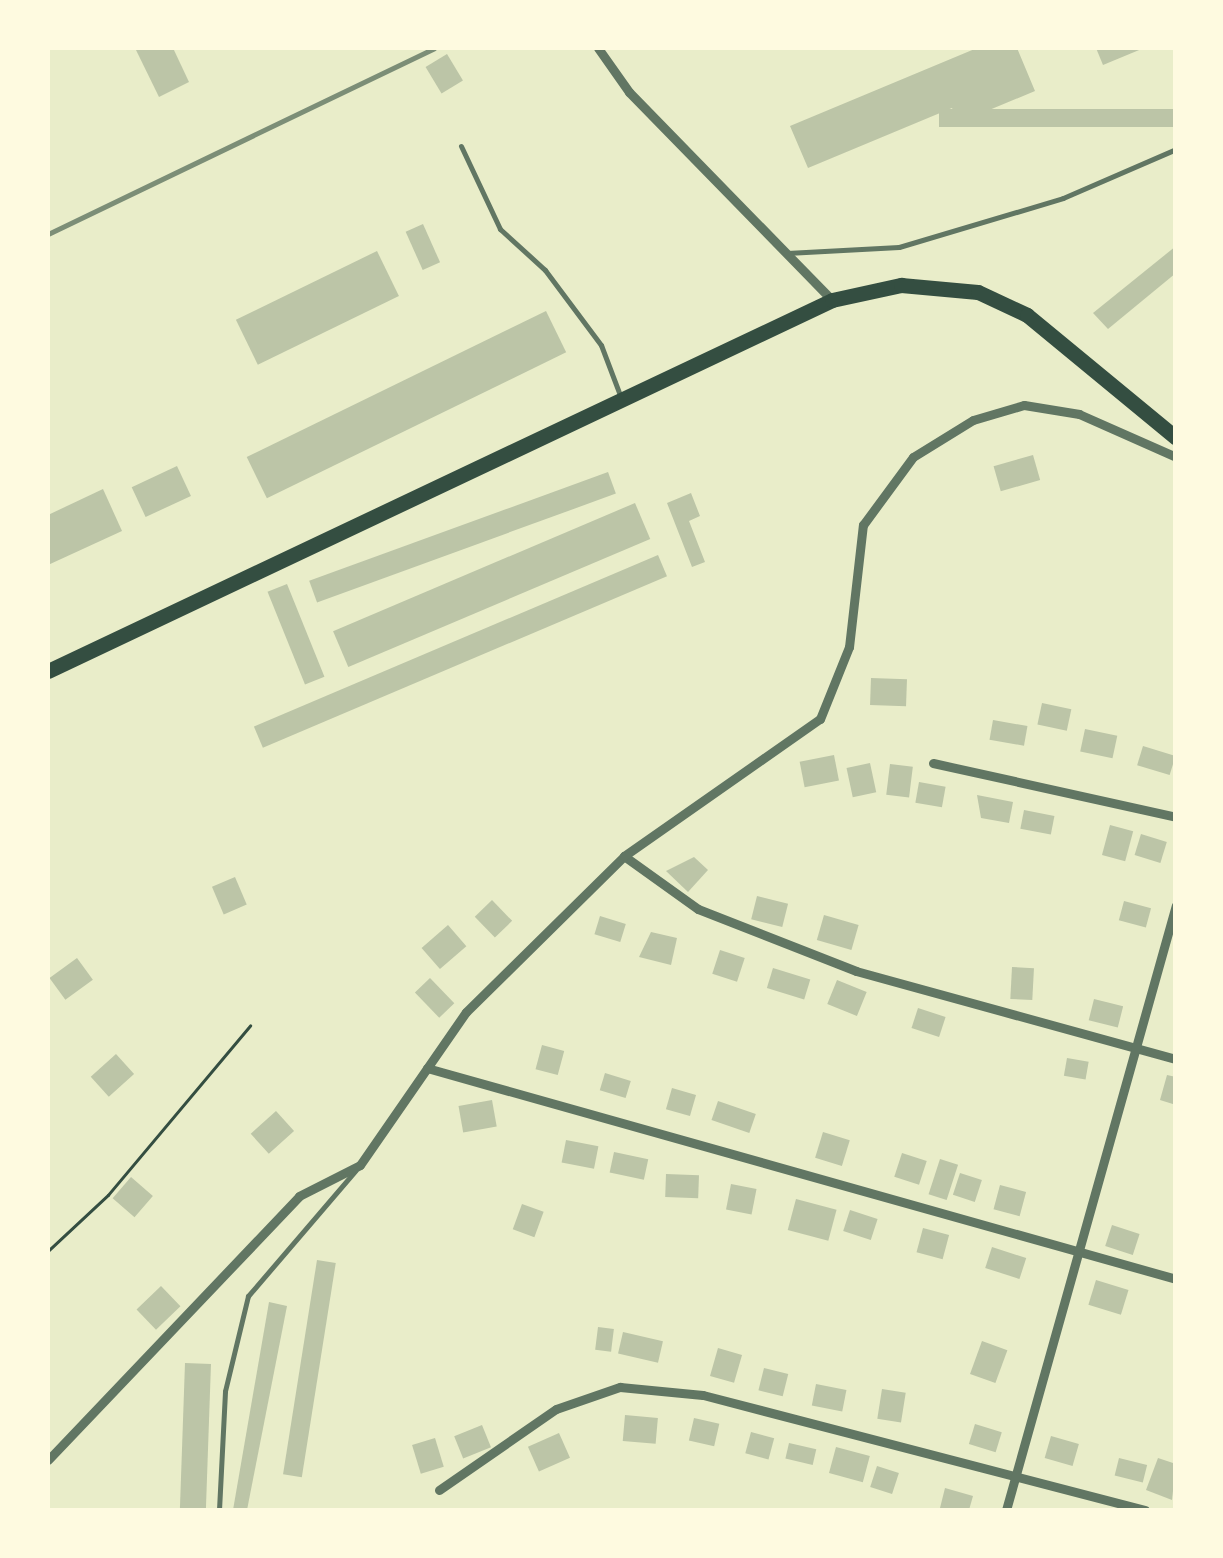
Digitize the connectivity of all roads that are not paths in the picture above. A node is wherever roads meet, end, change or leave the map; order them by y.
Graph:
1 (598, 48) edge
2 (461, 146) dead end
3 (1176, 150) edge
4 (786, 253) junction
5 (832, 300) junction
6 (622, 398) junction
7 (1176, 438) edge
8 (1176, 456) edge
9 (48, 670) edge
10 (933, 764) dead end
11 (1176, 817) edge
12 (624, 856) junction
13 (1176, 904) edge
14 (1132, 1047) junction
15 (1176, 1059) edge
16 (427, 1068) junction
17 (360, 1165) junction
18 (1075, 1250) junction
19 (1176, 1279) edge
20 (48, 1460) edge
21 (1018, 1473) junction
22 (438, 1490) dead end
23 (219, 1510) edge
24 (1006, 1510) edge
25 (1145, 1510) edge

1 - 4 street
2 - 6 lane
3 - 4 lane
4 - 5 street
5 - 6 highway
5 - 7 highway
6 - 9 highway
8 - 12 street
10 - 11 street
12 - 14 street
12 - 16 street
13 - 14 street
14 - 15 street
14 - 18 street
16 - 17 lane
16 - 18 street
17 - 20 street
17 - 23 lane
18 - 19 street
18 - 21 street
21 - 22 street
21 - 24 street
21 - 25 street

